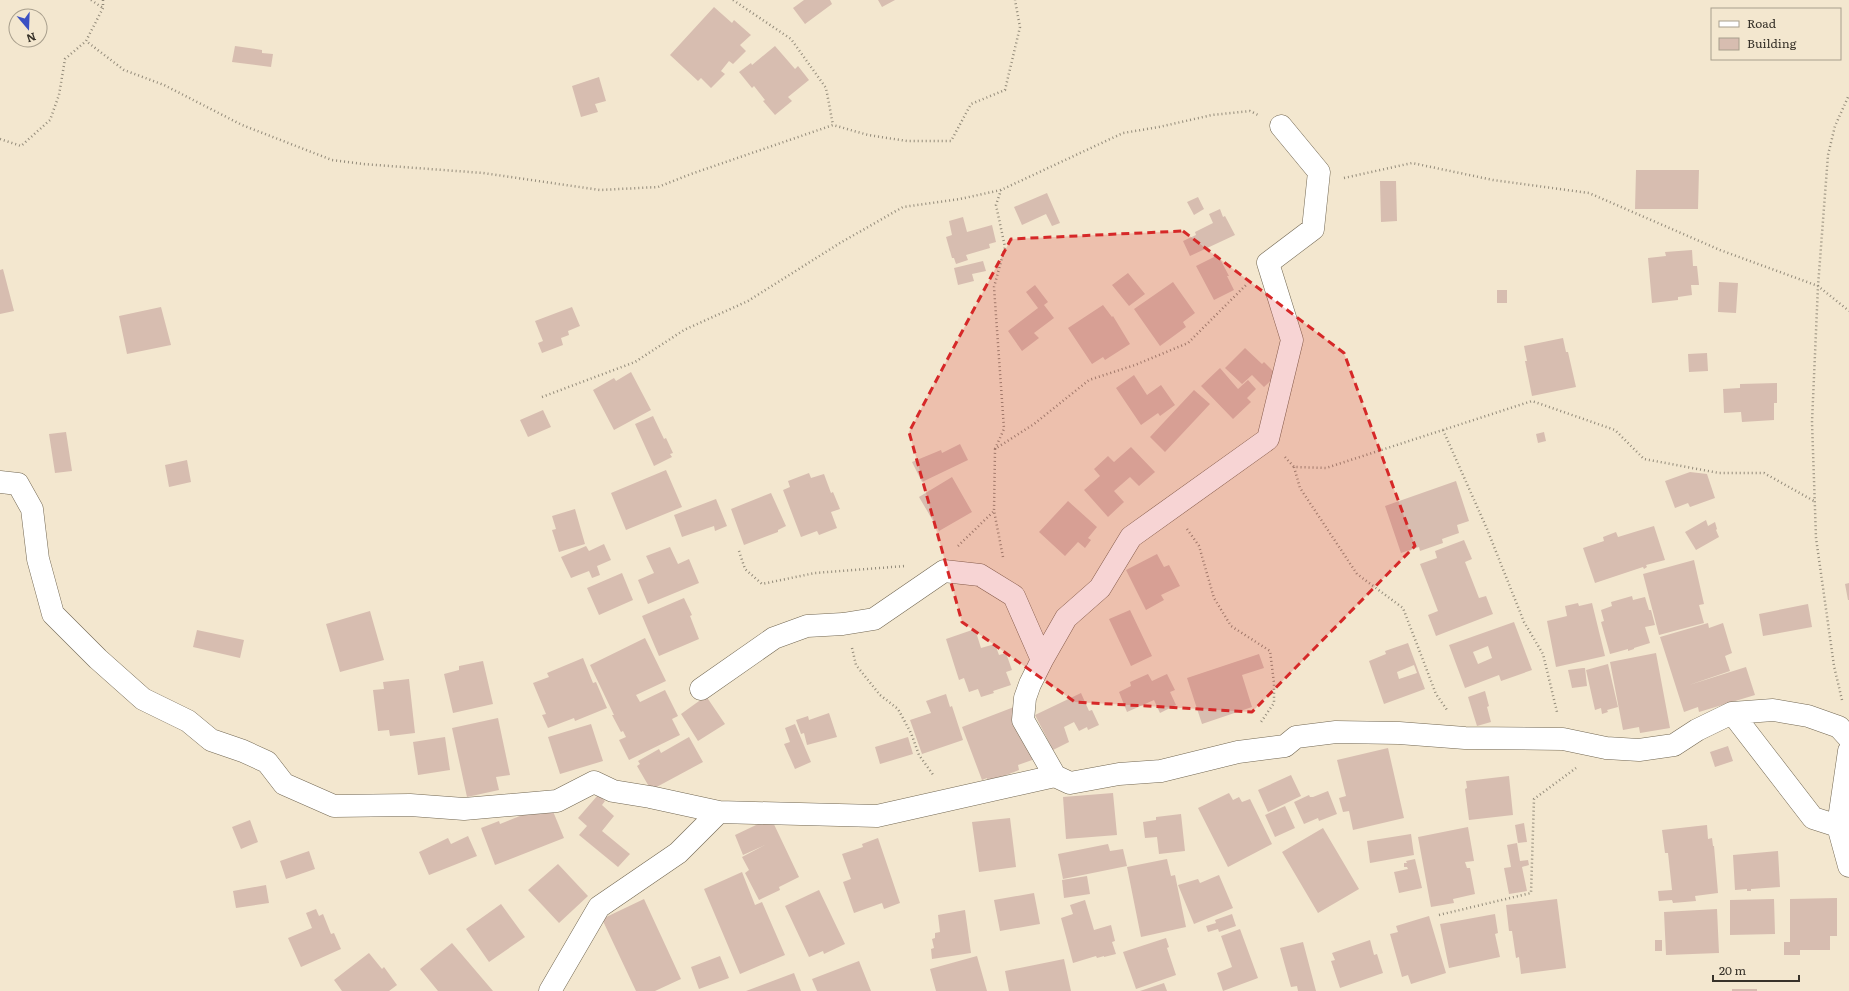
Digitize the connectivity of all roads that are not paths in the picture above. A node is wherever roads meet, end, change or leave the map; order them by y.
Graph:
1 (1280, 126) road end
2 (0, 482) edge
3 (1042, 660) junction
4 (701, 689) dead end
5 (1732, 713) junction
6 (1849, 738) edge
7 (1849, 751) edge
8 (1055, 776) junction
9 (718, 812) junction
10 (1838, 826) junction
11 (1849, 866) edge
12 (550, 991) edge

1 - 3 street
2 - 9 street
3 - 4 street
3 - 8 street
5 - 6 street
5 - 8 street
5 - 10 street
7 - 10 street
8 - 9 street
9 - 12 street
10 - 11 street

